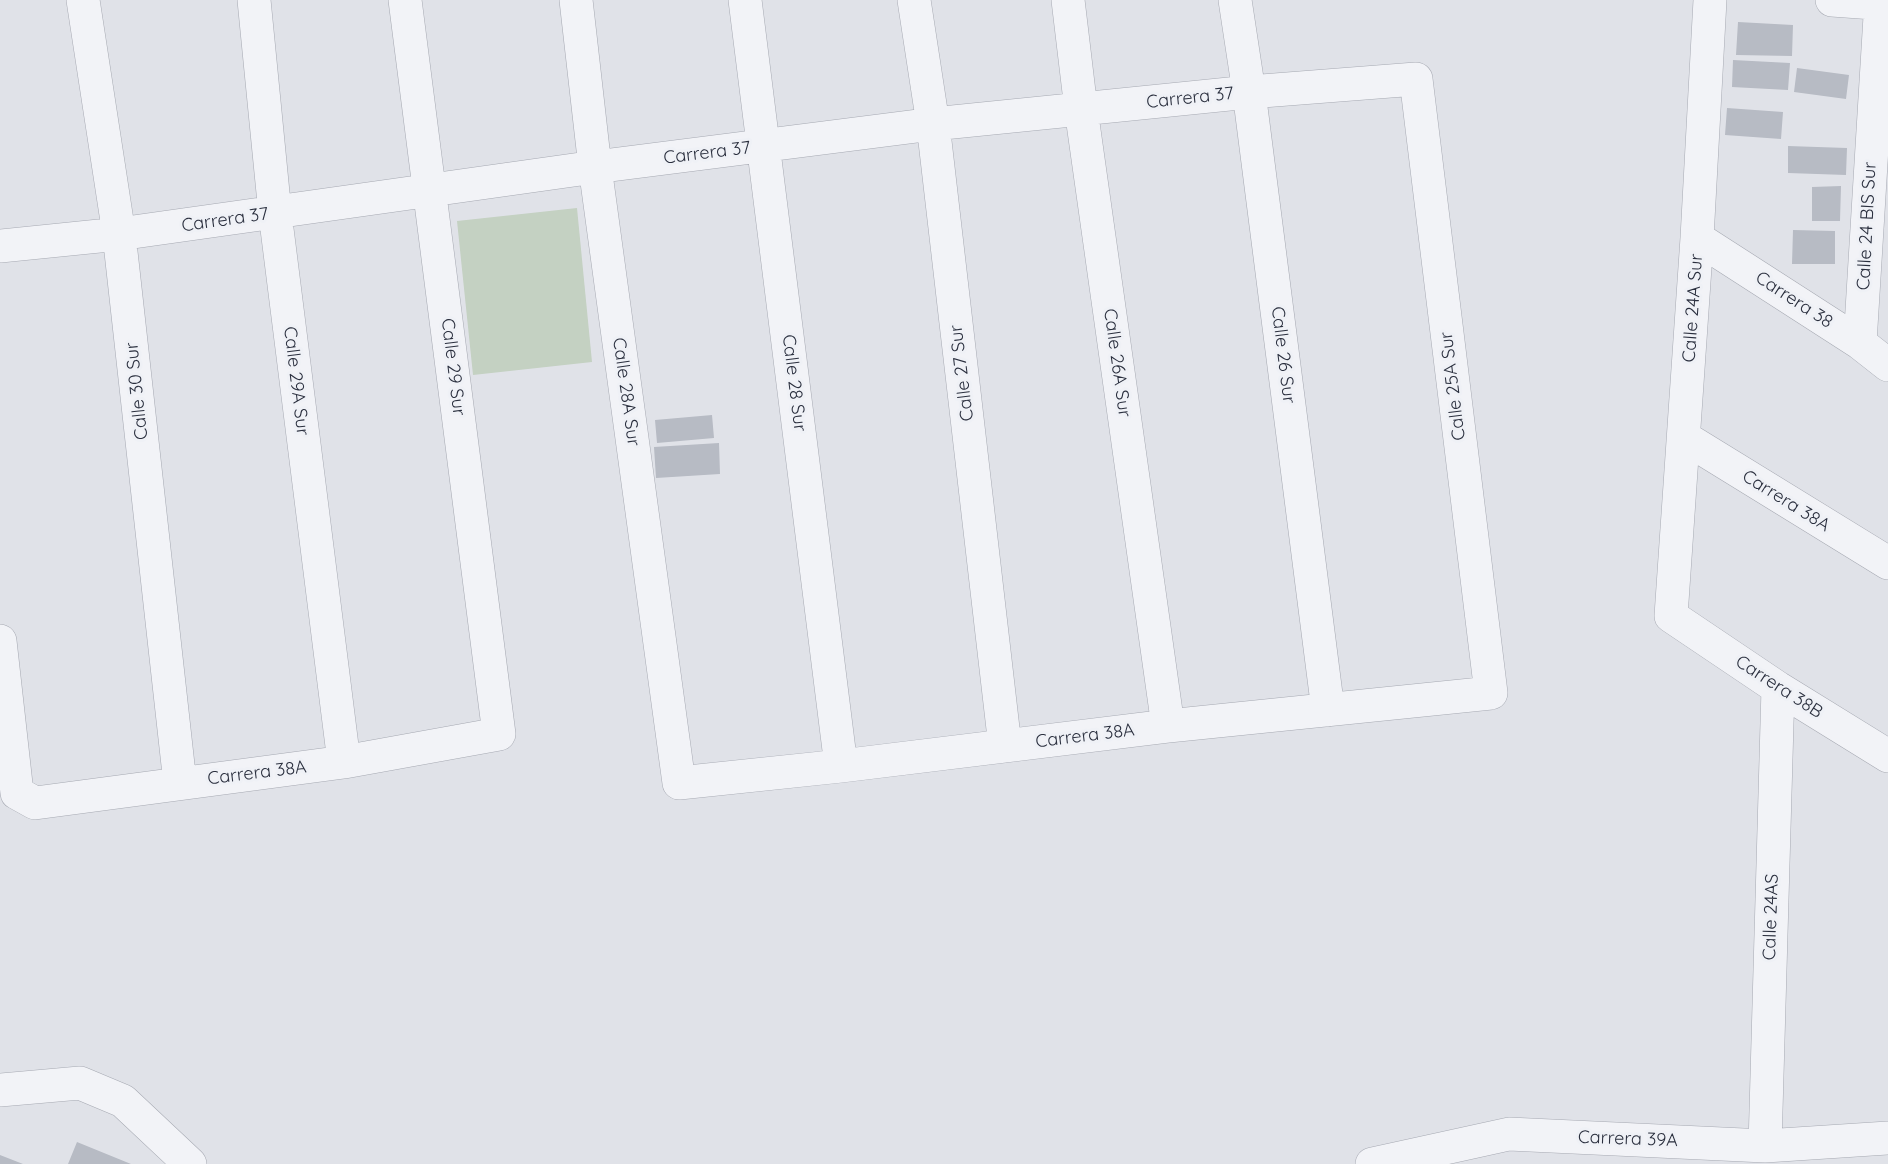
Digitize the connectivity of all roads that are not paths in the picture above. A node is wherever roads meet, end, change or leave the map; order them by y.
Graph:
1 (83, 0) edge
2 (254, 0) edge
3 (405, 0) edge
4 (576, 0) edge
5 (745, 0) edge
6 (914, 0) edge
7 (1068, 0) edge
8 (1235, 0) edge
9 (1710, 0) edge
10 (1832, 0) edge
11 (1883, 2) edge
12 (1416, 79) joint
13 (1249, 92) junction
14 (1081, 110) junction
15 (933, 123) junction
16 (764, 146) junction
17 (595, 167) junction
18 (431, 191) junction
19 (275, 213) junction
20 (119, 234) junction
21 (1697, 238) junction
22 (0, 246) edge
23 (1860, 343) junction
24 (1888, 365) edge
25 (1685, 438) junction
26 (1888, 563) edge
27 (1671, 616) joint
28 (0, 641) edge
29 (1778, 688) junction
30 (1491, 693) joint
31 (1328, 710) junction
32 (1168, 726) junction
33 (500, 734) joint
34 (1005, 746) junction
35 (1888, 756) edge
36 (344, 762) junction
37 (841, 766) junction
38 (180, 783) junction
39 (679, 783) joint
40 (0, 1090) edge
41 (1888, 1138) edge
42 (1743, 1151) edge
43 (1381, 1163) edge
44 (190, 1164) edge

1 - 20 street, Calle 30 Sur
2 - 19 street, Calle 29A Sur
3 - 18 street, Calle 29 Sur
4 - 17 street, Calle 28A Sur
5 - 16 street, Calle 28 Sur
6 - 15 street, Calle 27 Sur
7 - 14 street, Calle 26A Sur
8 - 13 street, Calle 26 Sur
9 - 21 street, Calle 24A Sur
10 - 11 street
11 - 23 street, Calle 24 BIS Sur
12 - 13 street, Carrera 37
12 - 30 street, Calle 25A Sur
13 - 14 street, Carrera 37
13 - 31 street, Calle 26 Sur
14 - 15 street, Carrera 37
14 - 32 street, Calle 26A Sur
15 - 16 street, Carrera 37
15 - 34 street, Calle 27 Sur
16 - 17 street, Carrera 37
16 - 37 street, Calle 28 Sur
17 - 18 street, Carrera 37
17 - 39 street, Calle 28A Sur
18 - 19 street, Carrera 37
18 - 33 street, Calle 29 Sur
19 - 20 street, Carrera 37
19 - 36 street, Calle 29A Sur
20 - 22 street, Carrera 37
20 - 38 street, Calle 30 Sur
21 - 23 street, Carrera 38
21 - 25 street, Calle 24A Sur
23 - 24 street, Carrera 38
25 - 26 street, Carrera 38A
25 - 27 street, Calle 24A Sur
27 - 29 street, Carrera 38B
28 - 38 street, Carrera 38A
29 - 35 street, Carrera 38B
29 - 42 street, Calle 24AS
30 - 31 street, Carrera 38A
31 - 32 street, Carrera 38A
32 - 34 street, Carrera 38A
33 - 36 street, Carrera 38A
34 - 37 street, Carrera 38A
36 - 38 street, Carrera 38A
37 - 39 street, Carrera 38A
40 - 44 street
41 - 42 street, Carrera 39A
42 - 43 street, Carrera 39A

